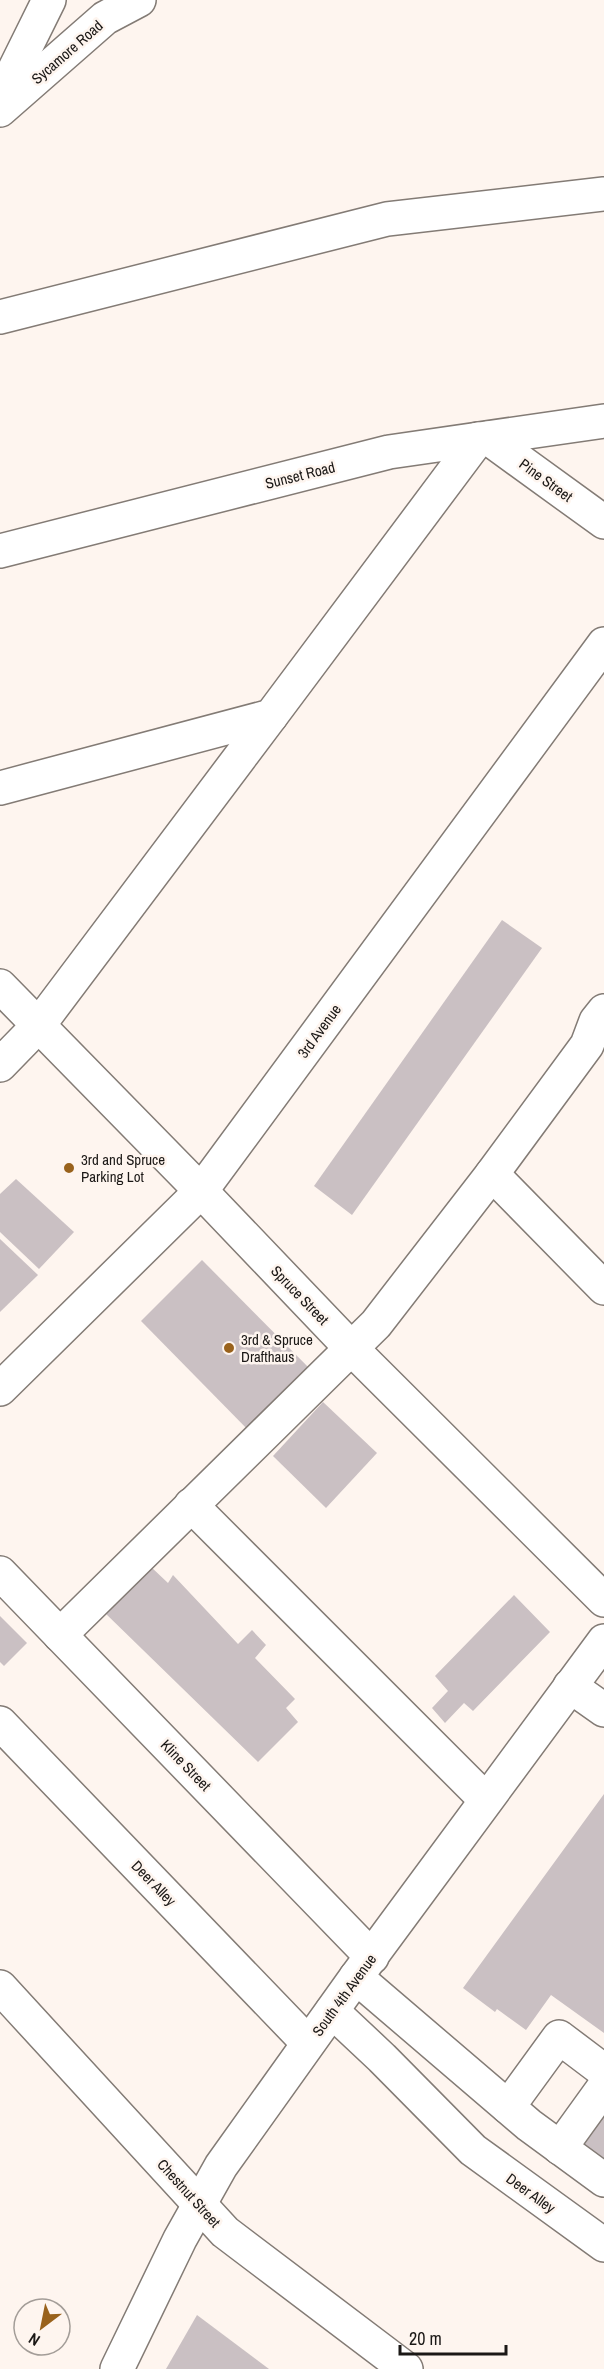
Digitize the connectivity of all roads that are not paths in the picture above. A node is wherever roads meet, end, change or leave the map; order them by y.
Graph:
1 (49, 0) edge
2 (139, 0) edge
3 (0, 99) edge
4 (0, 110) edge
5 (604, 194) edge
6 (0, 317) edge
7 (604, 421) edge
8 (483, 438) junction
9 (604, 522) edge
10 (0, 551) edge
11 (604, 644) edge
12 (271, 716) junction
13 (0, 788) edge
14 (0, 986) edge
15 (604, 1011) edge
16 (38, 1026) junction
17 (0, 1065) edge
18 (492, 1174) junction
19 (201, 1191) junction
20 (604, 1288) edge
21 (351, 1348) junction
22 (0, 1389) edge
23 (191, 1505) junction
24 (0, 1573) edge
25 (604, 1600) edge
26 (60, 1635) junction
27 (604, 1641) edge
28 (570, 1686) junction
29 (604, 1710) edge
30 (0, 1724) edge
31 (486, 1800) junction
32 (364, 1967) junction
33 (4, 1999) edge
34 (332, 2011) junction
35 (308, 2043) junction
36 (604, 2071) edge
37 (604, 2087) edge
38 (508, 2107) junction
39 (561, 2148) junction
40 (604, 2180) edge
41 (199, 2204) junction
42 (604, 2245) edge
43 (117, 2369) edge
44 (406, 2369) edge

1 - 3 street
2 - 4 street, Sycamore Road
5 - 6 street
7 - 8 street, Sunset Road
8 - 9 street, Pine Street
8 - 10 street, Sunset Road
8 - 12 street
11 - 19 street, 3rd Avenue
12 - 13 street
12 - 16 street
14 - 16 street, Spruce Street
15 - 18 street
16 - 17 street
16 - 19 street, Spruce Street
18 - 20 street
18 - 21 street
19 - 21 street, Spruce Street
19 - 22 street, 3rd Avenue
21 - 23 street
21 - 25 street, Spruce Street
23 - 26 street
23 - 31 street
24 - 26 street, Kline Street
26 - 32 street, Kline Street
27 - 28 street, South 4th Avenue
28 - 29 street
28 - 31 street, South 4th Avenue
30 - 35 street, Deer Alley
31 - 32 street, South 4th Avenue
32 - 34 street, South 4th Avenue
32 - 38 street, Kline Street
33 - 41 street, Chestnut Street
34 - 35 street, South 4th Avenue
34 - 42 street, Deer Alley
35 - 41 street, South 4th Avenue
36 - 38 street
37 - 39 street
38 - 39 street, Kline Street
39 - 40 street, Kline Street
41 - 43 street, South 4th Avenue
41 - 44 street, Chestnut Street

